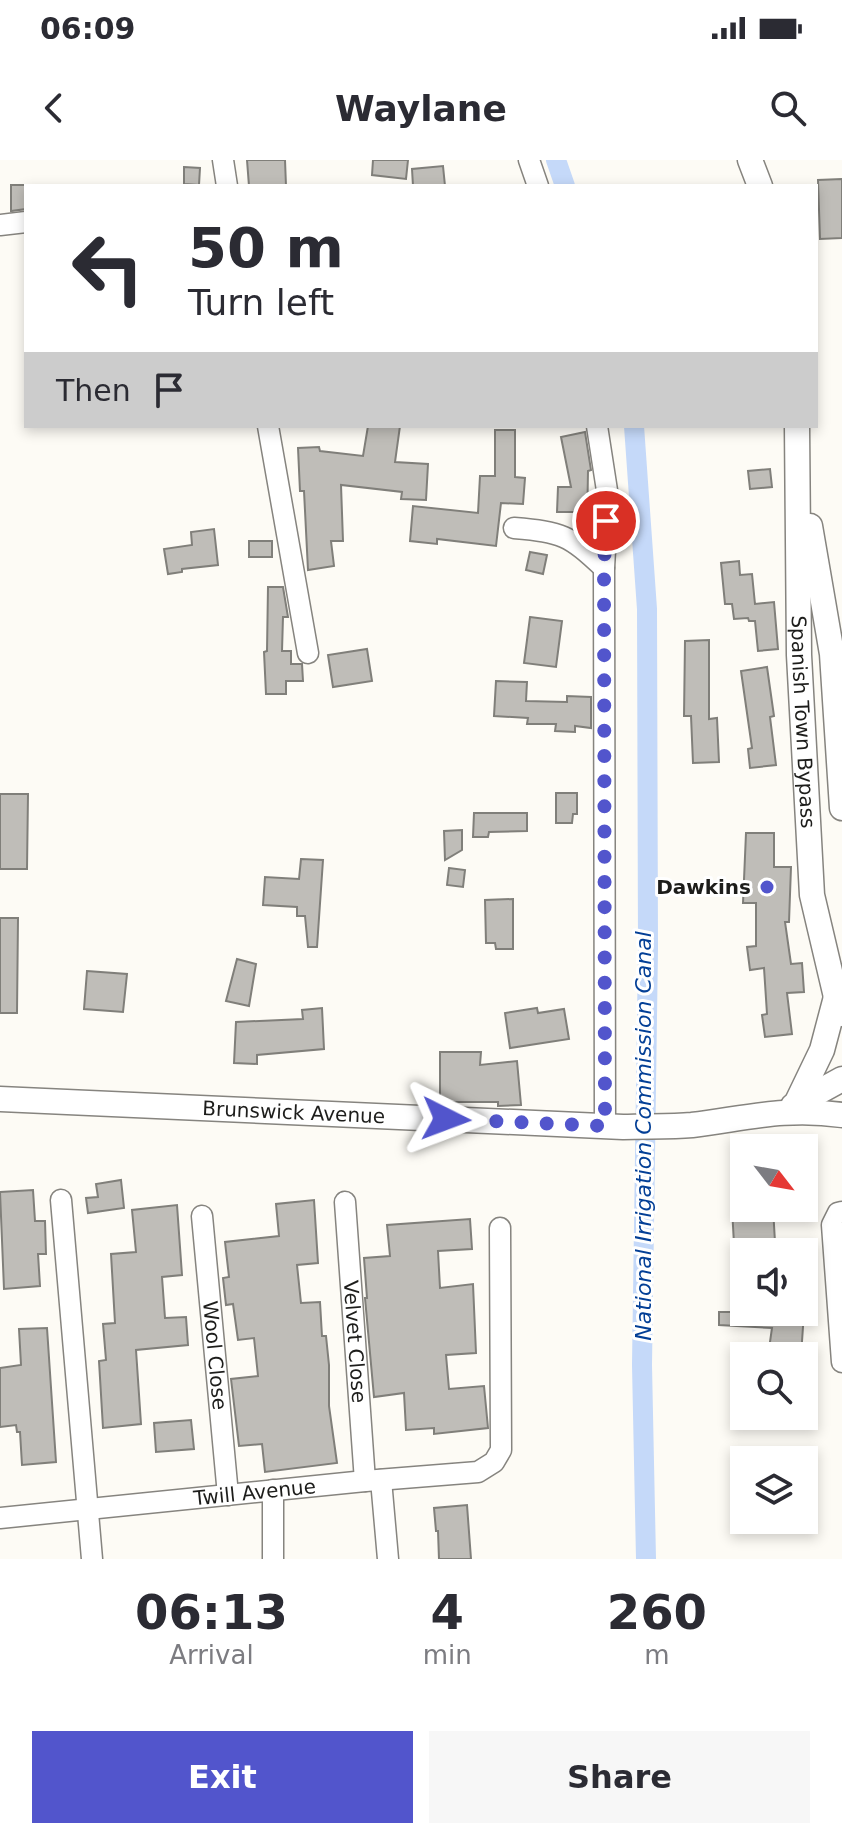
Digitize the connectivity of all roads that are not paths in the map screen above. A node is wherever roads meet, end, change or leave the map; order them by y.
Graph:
1 (223, 160) edge
2 (529, 160) edge
3 (750, 160) edge
4 (227, 184) edge
5 (537, 184) edge
6 (759, 184) edge
7 (24, 222) edge
8 (0, 225) edge
9 (268, 428) edge
10 (597, 428) edge
11 (797, 428) edge
12 (799, 460) junction
13 (514, 528) dead end
14 (604, 568) junction
15 (308, 653) dead end
16 (838, 675) edge
17 (842, 808) edge
18 (839, 1006) edge
19 (842, 1079) edge
20 (0, 1099) edge
21 (788, 1108) junction
22 (842, 1115) edge
23 (614, 1127) junction
24 (61, 1200) dead end
25 (345, 1202) dead end
26 (840, 1212) edge
27 (202, 1216) dead end
28 (500, 1228) dead end
29 (842, 1362) edge
30 (373, 1481) junction
31 (273, 1490) junction
32 (228, 1495) junction
33 (88, 1509) junction
34 (0, 1518) edge
35 (92, 1559) edge
36 (273, 1559) edge
37 (388, 1559) edge

1 - 4 street
2 - 5 street
3 - 6 main road
7 - 8 street
9 - 15 street
10 - 14 street
11 - 12 main road, Spanish Town Bypass
12 - 16 main road
12 - 18 main road, Spanish Town Bypass
13 - 14 street
14 - 23 street
16 - 17 main road
18 - 21 main road
19 - 21 main road, Brunswick Avenue
20 - 23 main road, Brunswick Avenue
21 - 22 main road, Brunswick Avenue
21 - 23 main road, Brunswick Avenue
24 - 33 street
25 - 30 street, Velvet Close
26 - 29 street
27 - 32 street, Wool Close
28 - 30 street, Twill Avenue
30 - 31 street, Twill Avenue
30 - 37 street, Velvet Close
31 - 32 street, Twill Avenue
31 - 36 street
32 - 33 street, Twill Avenue
33 - 34 street, Twill Avenue
33 - 35 street

